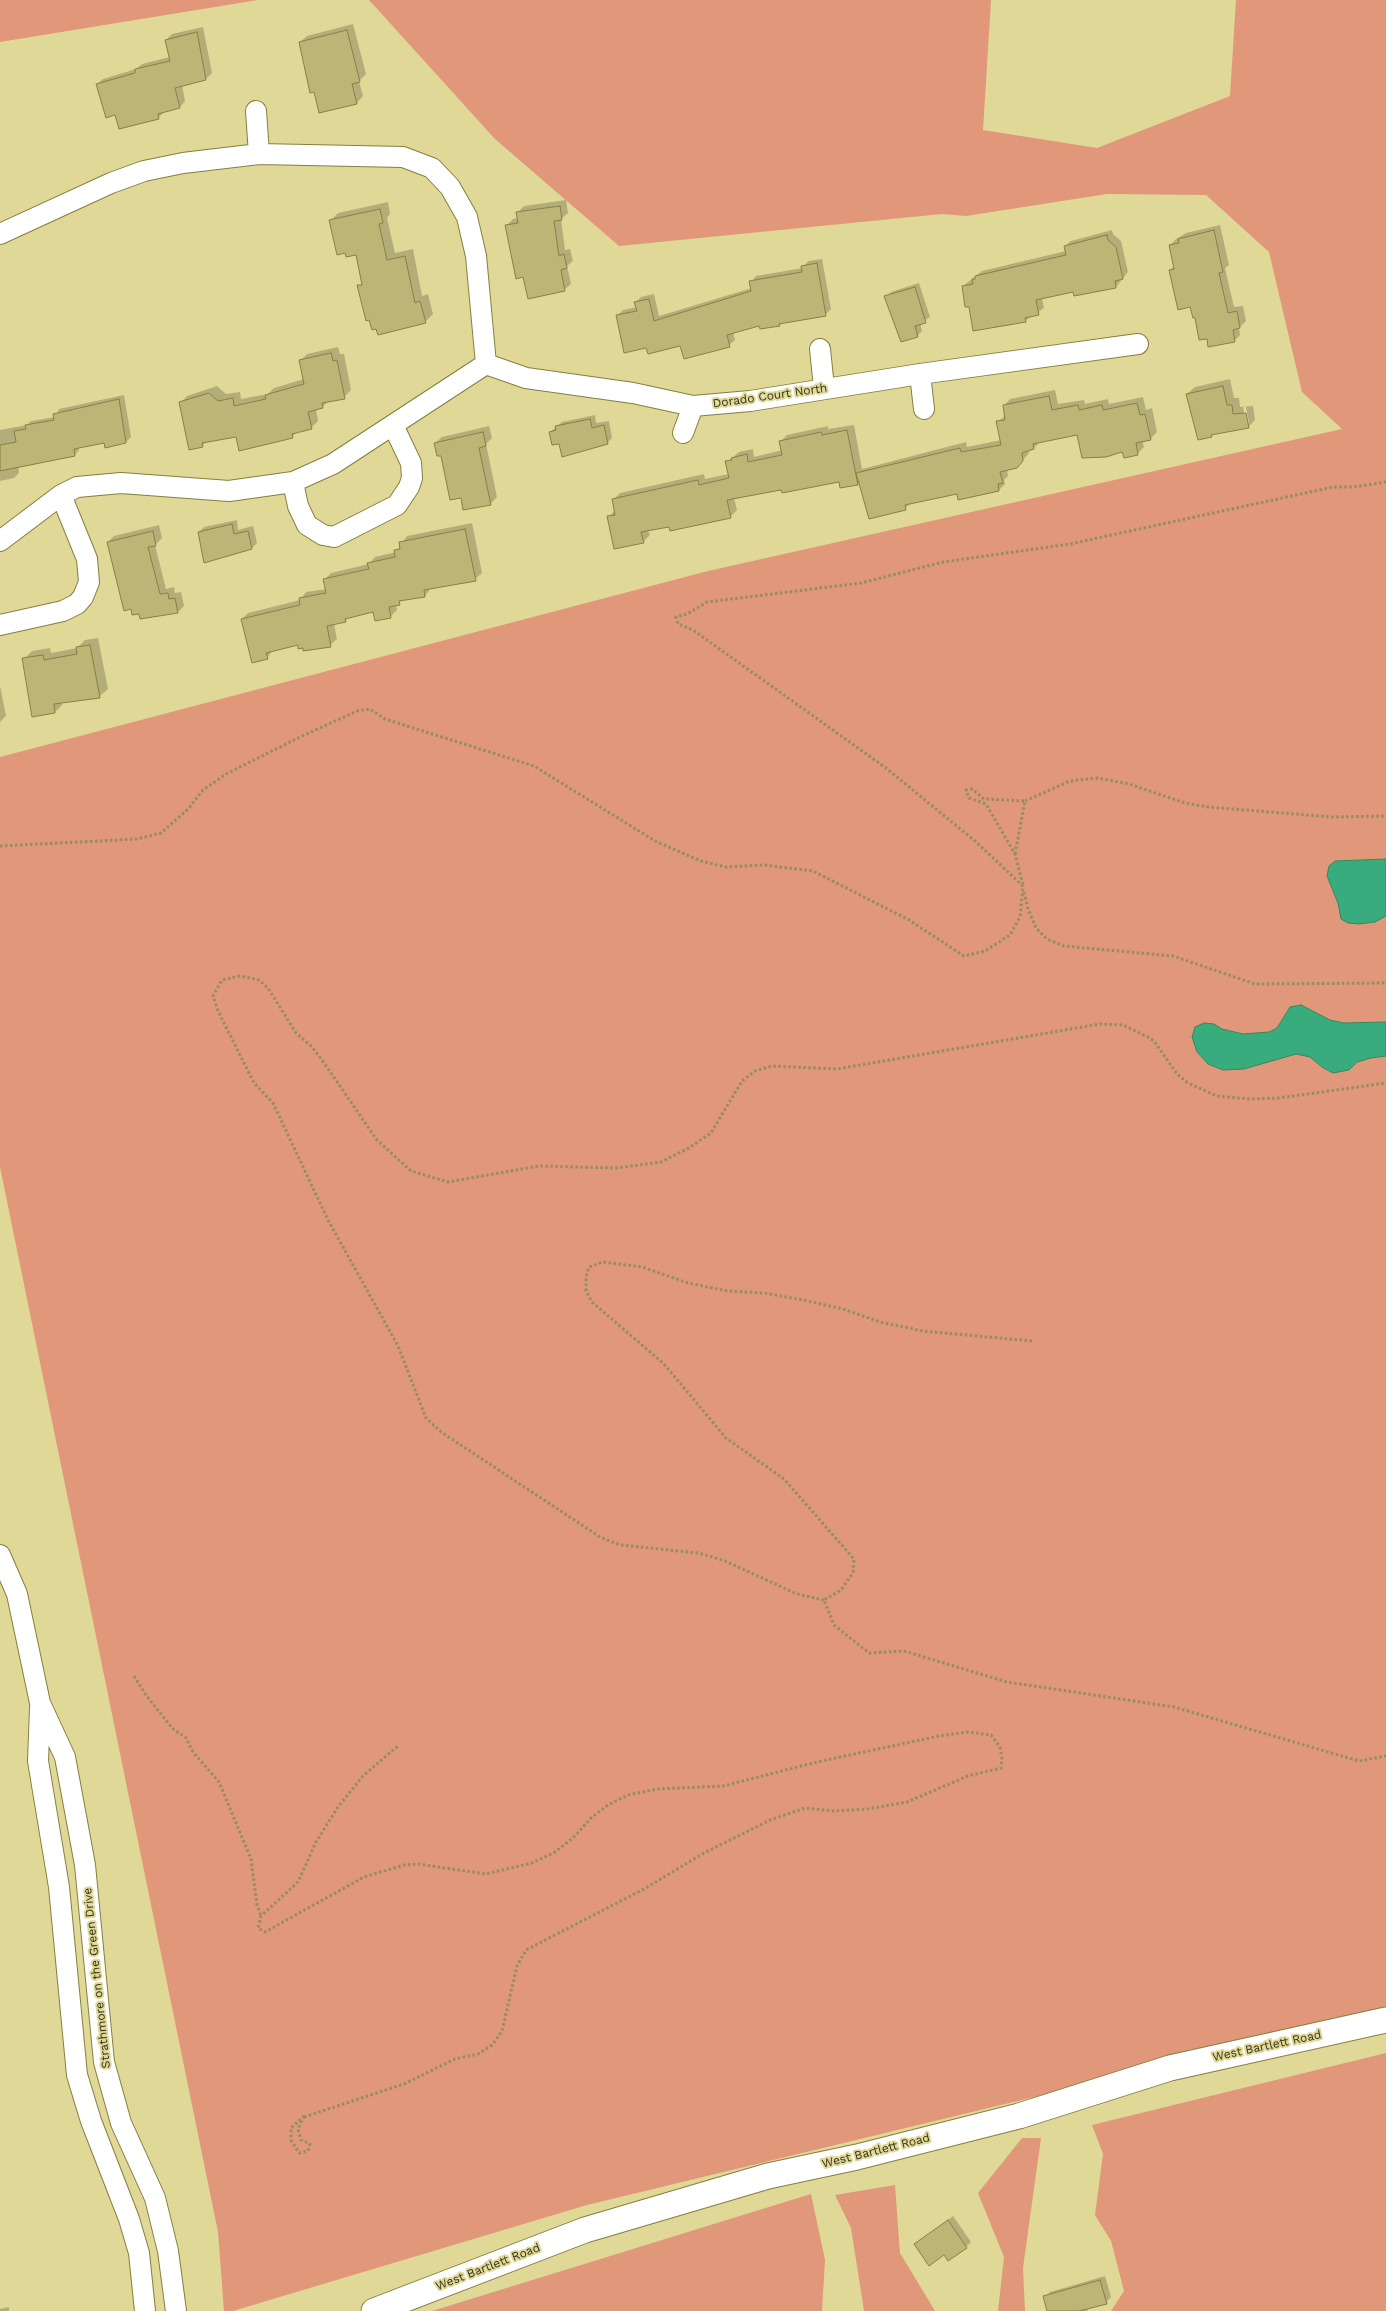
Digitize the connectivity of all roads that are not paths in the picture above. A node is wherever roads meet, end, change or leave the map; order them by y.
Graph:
1 (256, 110) dead end
2 (259, 154) junction
3 (0, 234) edge
4 (1138, 344) dead end
5 (820, 349) dead end
6 (486, 364) junction
7 (920, 374) junction
8 (824, 388) junction
9 (693, 406) junction
10 (924, 409) dead end
11 (393, 425) junction
12 (683, 433) dead end
13 (293, 482) junction
14 (62, 495) junction
15 (0, 541) edge
16 (0, 625) edge
17 (0, 1555) edge
18 (40, 1703) junction
19 (71, 1786) junction
20 (43, 1790) junction
21 (1386, 2020) edge
22 (168, 2251) junction
23 (139, 2253) junction
24 (145, 2311) edge
25 (176, 2311) edge
26 (374, 2311) edge

1 - 2 street
2 - 3 street
2 - 6 street
4 - 7 street, Dorado Court North
5 - 8 street
6 - 9 street, Dorado Court North
6 - 11 street
7 - 8 street, Dorado Court North
7 - 10 street
8 - 9 street, Dorado Court North
9 - 12 street
11 - 13 street
11 - 13 street
13 - 14 street
14 - 15 street
14 - 16 street
17 - 18 street, Strathmore on the Green Drive
18 - 19 street, Strathmore on the Green Drive
18 - 20 street, Strathmore on the Green Drive
19 - 20 street
19 - 22 street, Strathmore on the Green Drive
20 - 23 street, Strathmore on the Green Drive
21 - 26 street, West Bartlett Road
22 - 23 street
22 - 25 street, Strathmore on the Green Drive
23 - 24 street, Strathmore on the Green Drive

